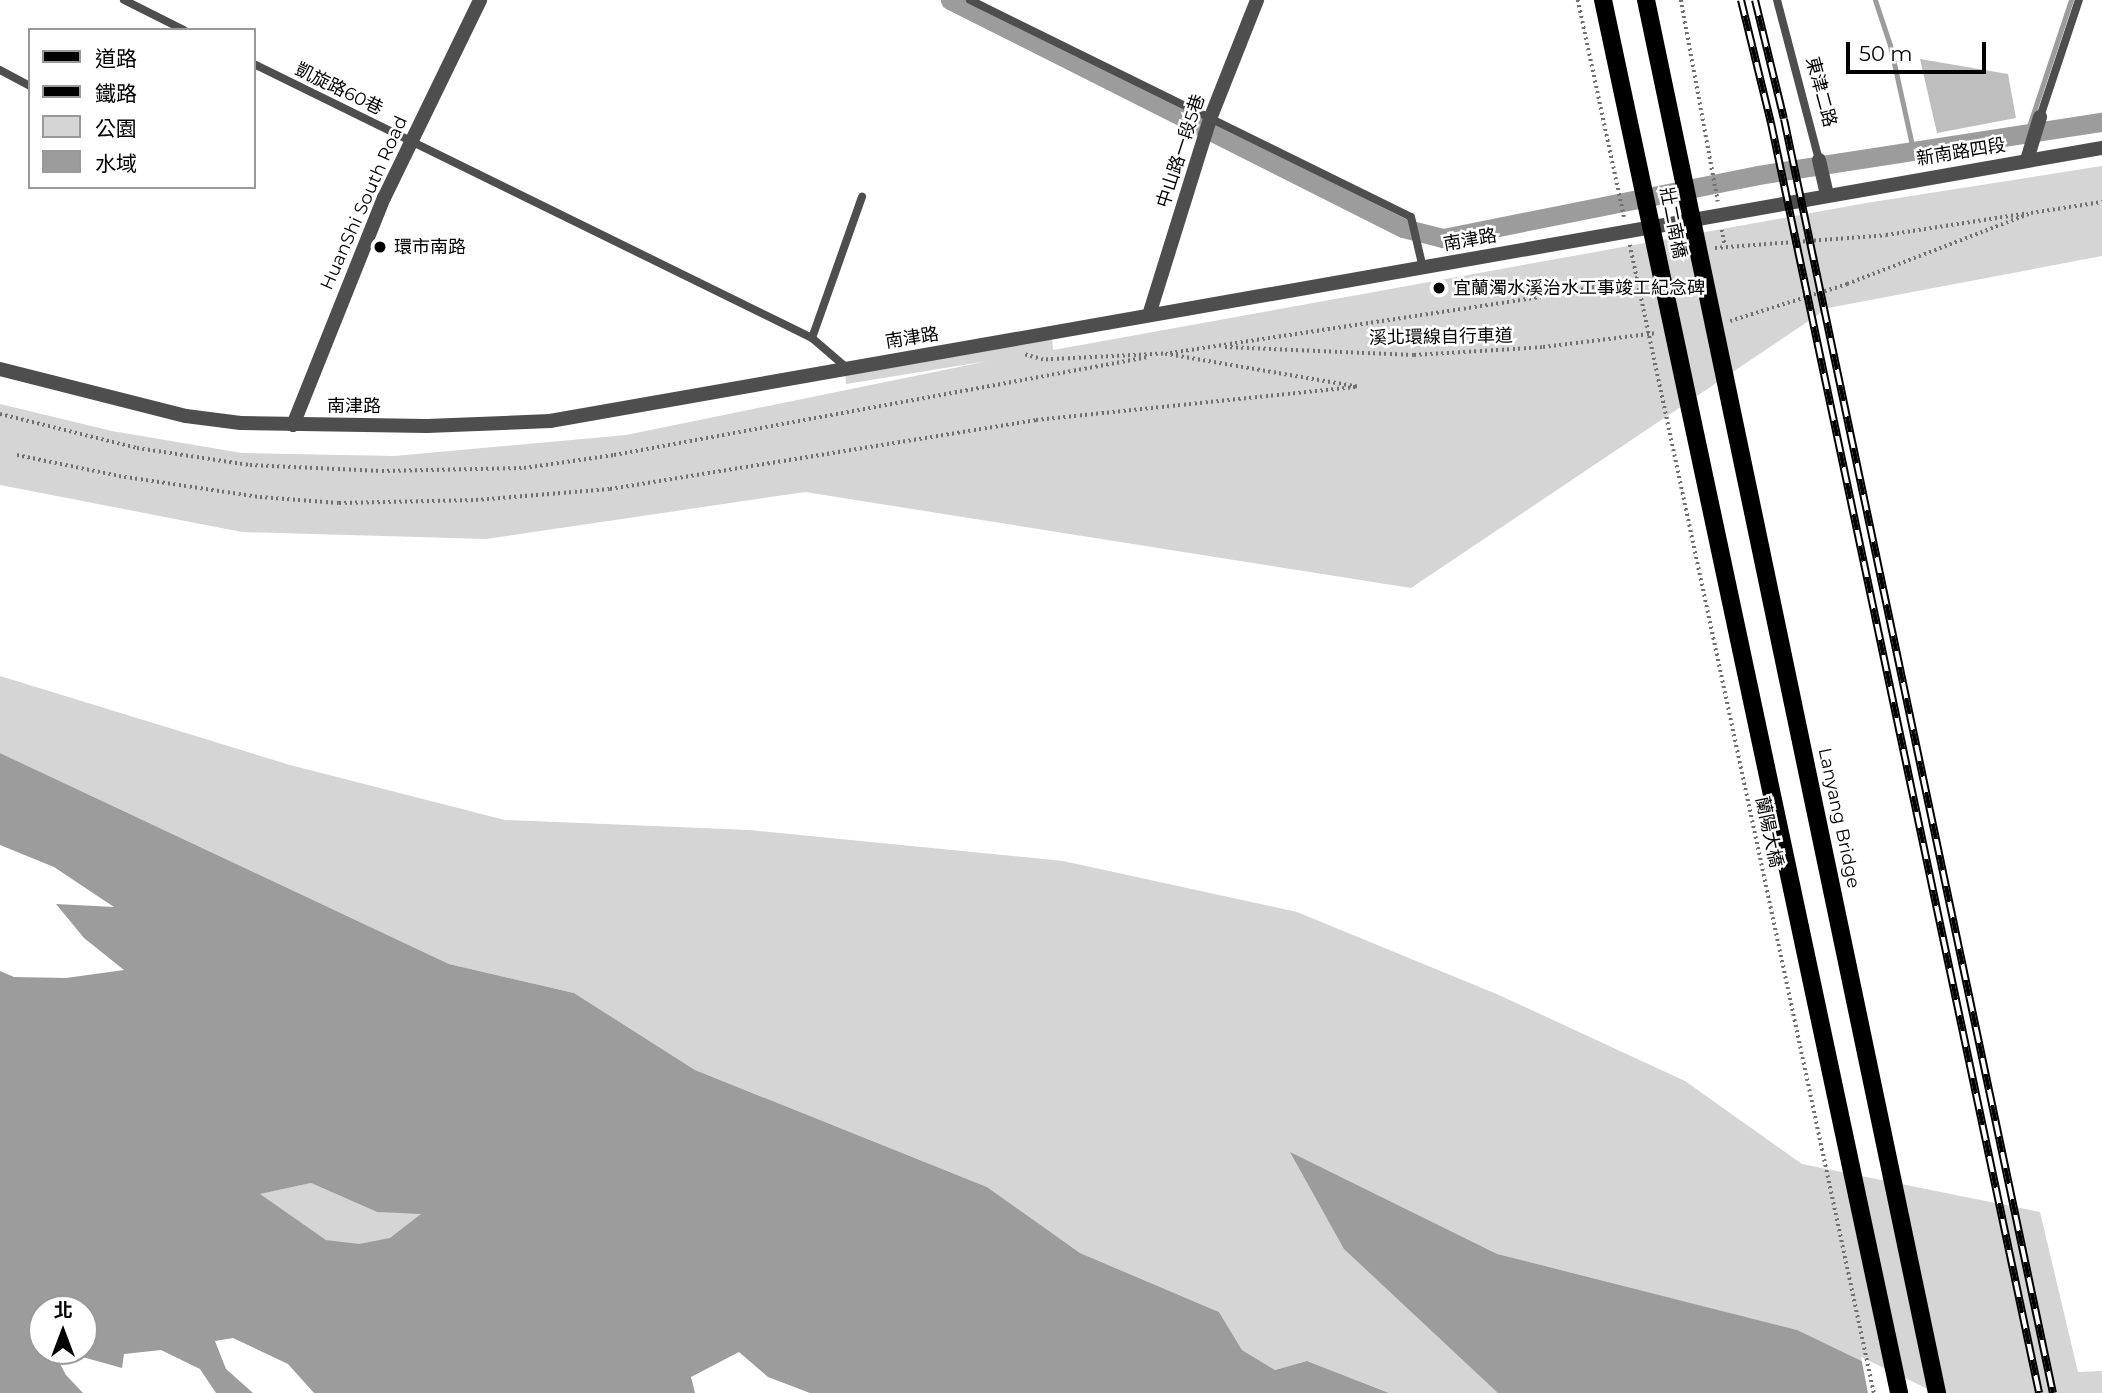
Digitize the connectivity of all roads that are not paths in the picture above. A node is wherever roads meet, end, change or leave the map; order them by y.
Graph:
1 (124, 0) edge
2 (480, 0) edge
3 (970, 0) edge
4 (1257, 0) edge
5 (1603, 0) edge
6 (1646, 0) edge
7 (1777, 0) edge
8 (2078, 0) edge
9 (180, 28) edge
10 (256, 65) edge
11 (0, 70) edge
12 (28, 85) edge
13 (2040, 117) joint
14 (1209, 122) junction
15 (411, 141) junction
16 (2102, 148) edge
17 (1819, 160) joint
18 (2027, 160) junction
19 (1827, 194) junction
20 (862, 197) dead end
21 (1706, 250) joint
22 (1423, 268) junction
23 (1149, 315) junction
24 (812, 338) junction
25 (847, 368) junction
26 (0, 369) edge
27 (293, 425) junction
28 (1899, 1393) edge
29 (1937, 1393) edge

1 - 9 lane
2 - 15 street, HuanShi South Road
3 - 14 lane
4 - 14 street, 中山路一段5巷
5 - 28 main road, 壯二南橋
6 - 21 main road, 壯二南橋
7 - 17 lane, 東津二路
8 - 13 lane
10 - 15 lane, 凱旋路60巷
11 - 12 lane
13 - 18 street
14 - 22 lane
14 - 23 street, 中山路一段5巷
15 - 24 lane, 凱旋路60巷
15 - 27 street, HuanShi South Road
16 - 18 street, 新南路四段
17 - 19 street, 東津二路
18 - 19 street, 新南路四段
19 - 22 street, 南津路
20 - 24 lane
21 - 29 main road, Lanyang Bridge
22 - 23 street, 南津路
23 - 25 street, 南津路
24 - 25 lane, 凱旋路60巷
25 - 27 street, 南津路
26 - 27 street, 南津路

